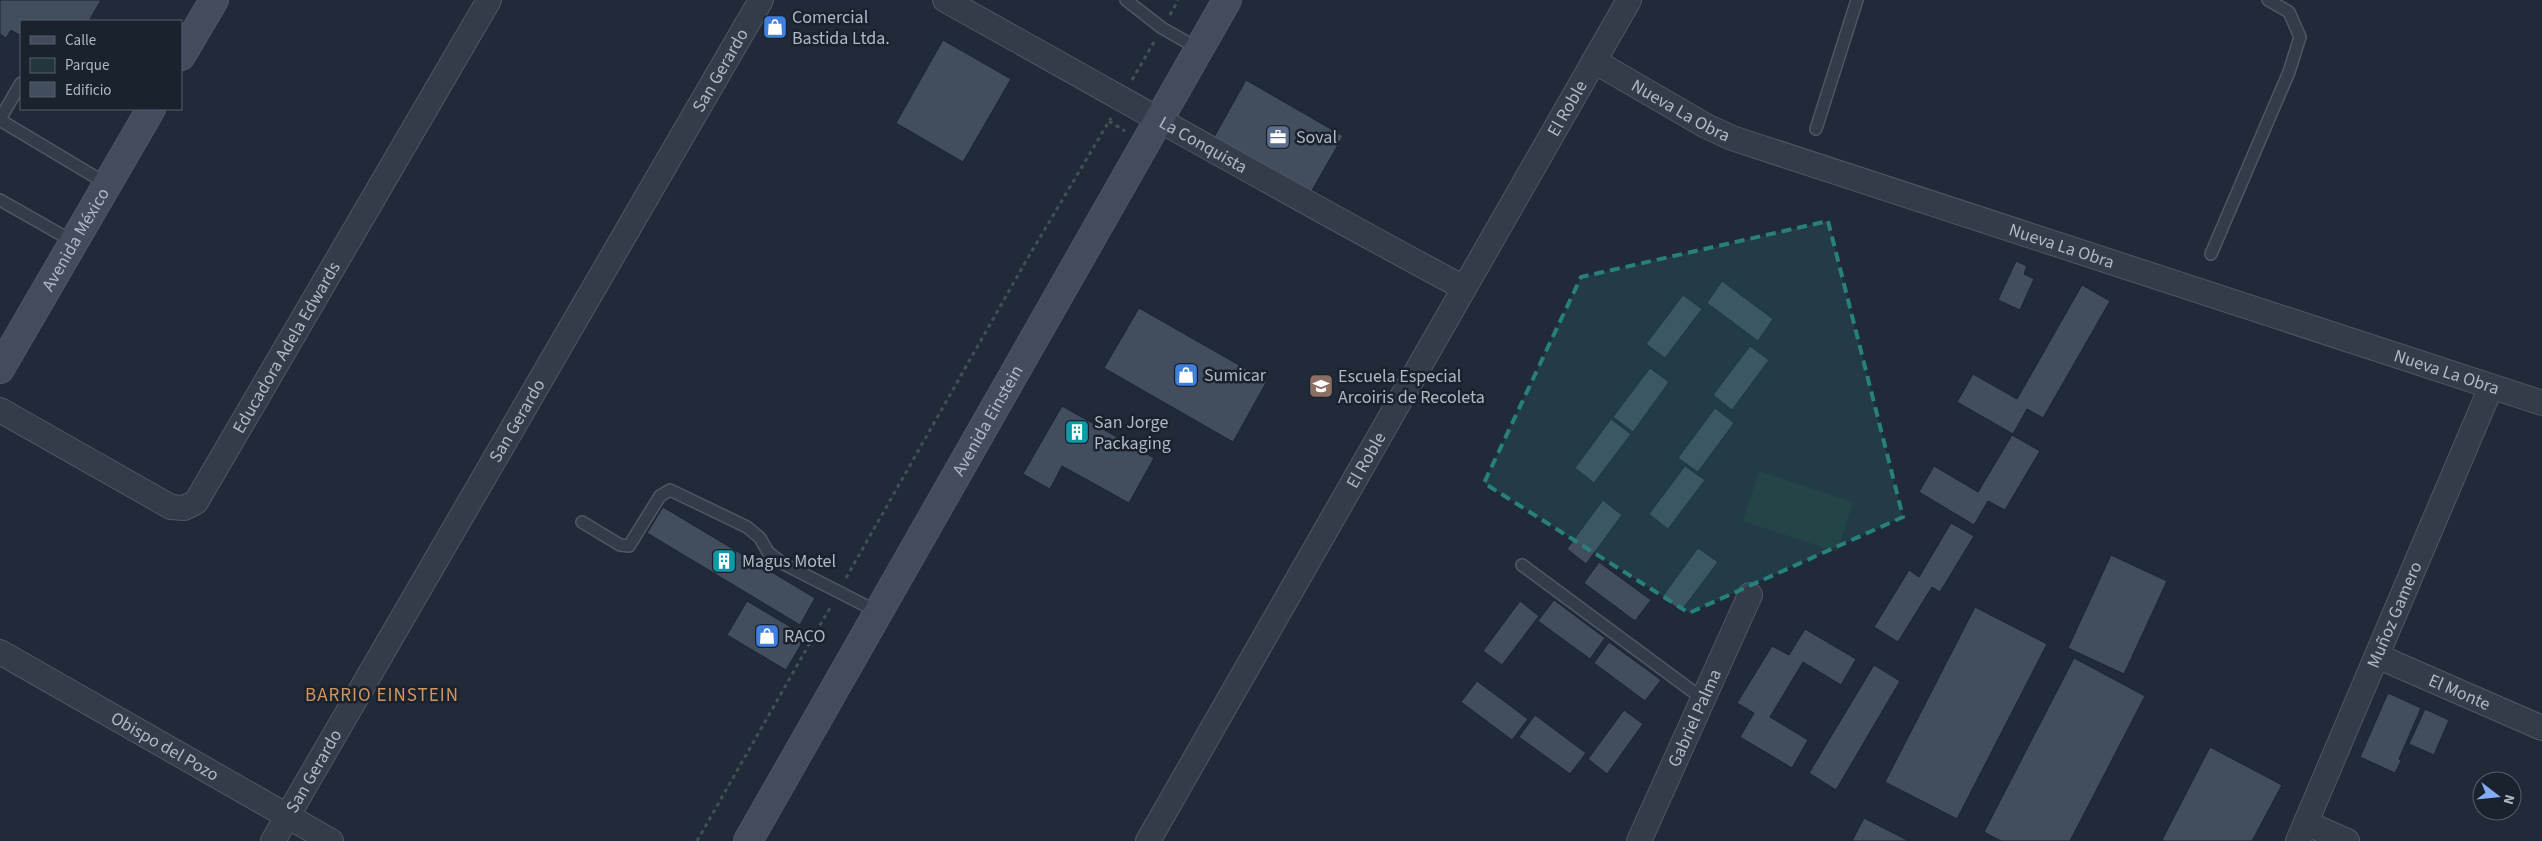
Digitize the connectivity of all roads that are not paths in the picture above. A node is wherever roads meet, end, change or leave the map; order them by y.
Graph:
1 (214, 0) edge
2 (489, 0) edge
3 (761, 0) edge
4 (945, 0) edge
5 (1227, 0) edge
6 (1629, 0) edge
7 (1857, 0) edge
8 (2268, 0) edge
9 (1133, 2) edge
10 (1198, 49) junction
11 (182, 54) edge
12 (1594, 61) junction
13 (20, 85) edge
14 (150, 110) edge
15 (0, 120) edge
16 (1158, 120) junction
17 (1816, 130) dead end
18 (107, 184) junction
19 (0, 200) edge
20 (74, 242) junction
21 (2211, 254) dead end
22 (1464, 288) junction
23 (0, 369) edge
24 (2491, 387) junction
25 (2542, 403) edge
26 (0, 410) edge
27 (582, 522) dead end
28 (1522, 565) dead end
29 (1750, 595) dead end
30 (878, 612) junction
31 (0, 652) edge
32 (2377, 656) junction
33 (1703, 699) junction
34 (2542, 728) edge
35 (288, 816) junction
36 (2302, 832) edge
37 (273, 841) edge
38 (331, 841) edge
39 (748, 841) edge
40 (1148, 841) edge
41 (1639, 841) edge
42 (2347, 841) edge

1 - 11 main road
2 - 26 street, Educadora Adela Edwards
3 - 35 street, San Gerardo
4 - 16 street, La Conquista
5 - 10 main road, Avenida Einstein
6 - 12 street, El Roble
7 - 17 lane
8 - 21 lane
9 - 10 lane
10 - 16 main road, Avenida Einstein
12 - 22 street, El Roble
12 - 24 street, Nueva La Obra
13 - 15 lane
14 - 18 main road, Avenida México
15 - 18 lane
16 - 22 street, La Conquista
16 - 30 main road, Avenida Einstein
18 - 20 main road, Avenida México
19 - 20 lane
20 - 23 main road, Avenida México
22 - 40 street, El Roble
24 - 25 street, Nueva La Obra
24 - 32 street, Muñoz Gamero
27 - 30 lane
28 - 33 lane
29 - 33 street, Gabriel Palma
30 - 39 main road, Avenida Einstein
31 - 35 street, Obispo del Pozo
32 - 34 street, El Monte
32 - 36 street, Muñoz Gamero
33 - 41 street, Gabriel Palma
35 - 37 street, San Gerardo
35 - 38 street, Obispo del Pozo
36 - 42 street

